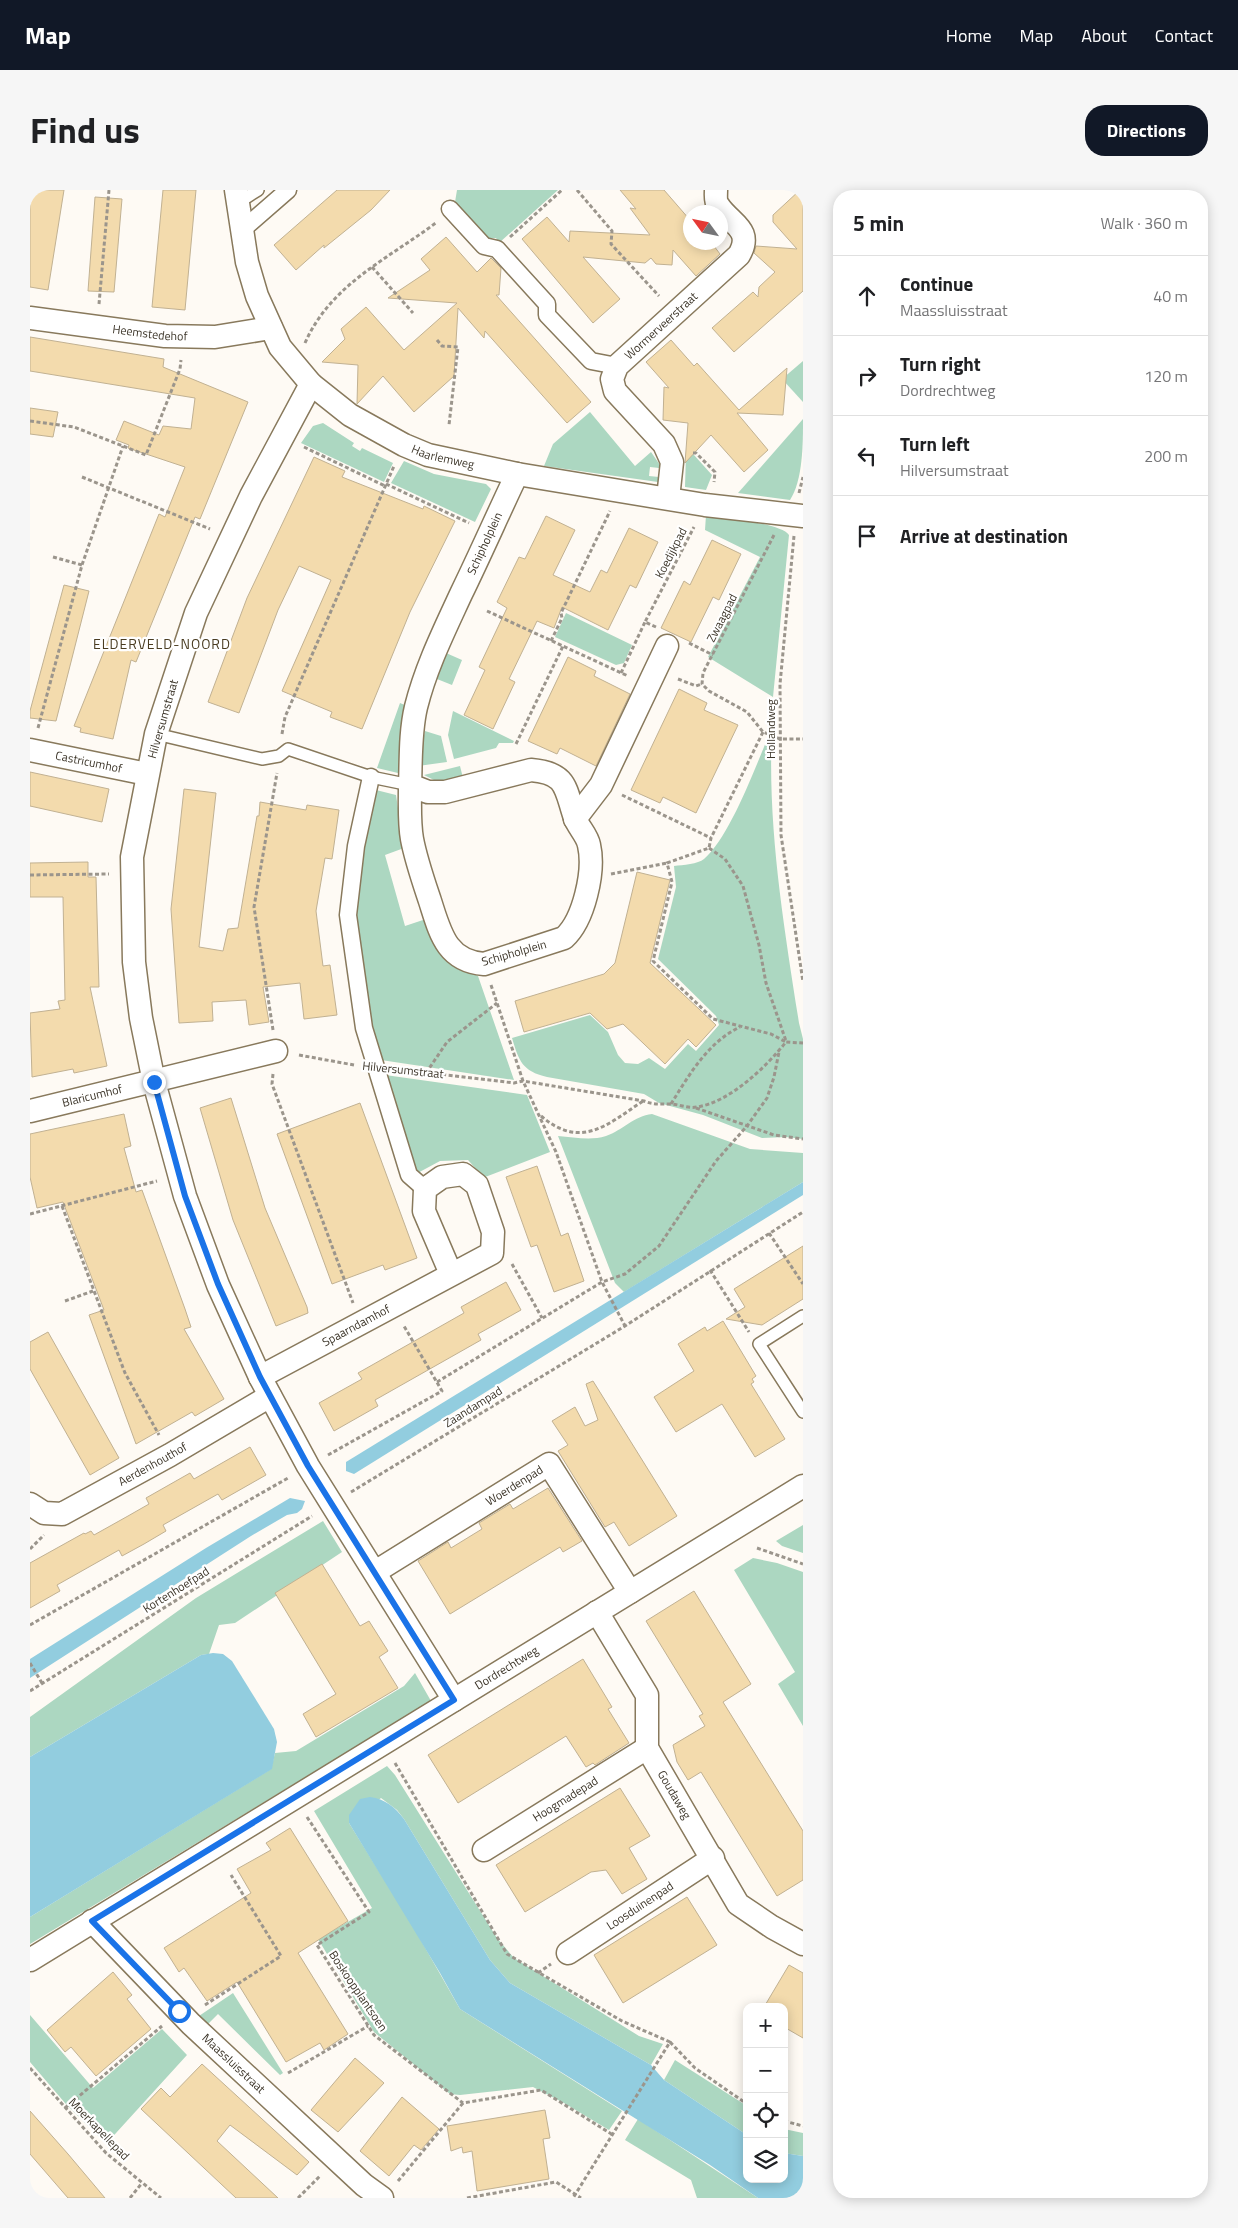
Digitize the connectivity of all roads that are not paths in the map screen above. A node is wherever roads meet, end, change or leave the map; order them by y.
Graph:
1 (258, 190) edge
2 (288, 190) edge
3 (236, 194) edge
4 (712, 195) edge
5 (450, 209) road end
6 (241, 232) junction
7 (30, 318) edge
8 (271, 328) junction
9 (616, 366) junction
10 (311, 384) junction
11 (517, 474) junction
12 (668, 498) junction
13 (795, 515) edge
14 (669, 638) road end
15 (156, 734) junction
16 (31, 750) edge
17 (147, 774) junction
18 (371, 777) junction
19 (410, 785) junction
20 (575, 819) junction
21 (276, 1051) road end
22 (154, 1082) junction
23 (30, 1111) edge
24 (425, 1189) junction
25 (452, 1274) junction
26 (803, 1316) edge
27 (265, 1387) junction
28 (803, 1412) edge
29 (803, 1486) edge
30 (30, 1504) edge
31 (375, 1572) junction
32 (630, 1592) junction
33 (597, 1612) junction
34 (454, 1700) junction
35 (647, 1748) junction
36 (484, 1850) dead end
37 (713, 1858) junction
38 (92, 1921) junction
39 (800, 1936) edge
40 (568, 1953) dead end
41 (30, 1960) edge
42 (388, 2192) edge

1 - 3 lane
2 - 6 street
3 - 6 street, Haarlemweg
4 - 9 street, Wormerveerstraat
5 - 9 street
6 - 8 street, Haarlemweg
7 - 8 street, Heemstedehof
8 - 10 street, Haarlemweg
9 - 12 street, Wormerveerstraat
10 - 11 street, Haarlemweg
10 - 15 street, Hilversumstraat
11 - 12 street, Haarlemweg
11 - 19 street, Schipholplein
12 - 13 street, Haarlemweg
14 - 20 street
15 - 17 street, Hilversumstraat
15 - 18 lane
16 - 17 street, Castricumhof
17 - 22 street, Hilversumstraat
18 - 19 lane
18 - 24 street
19 - 20 street, Schipholplein
19 - 20 street, Schipholplein
21 - 22 street
22 - 23 street, Blaricumhof
22 - 27 street, Hilversumstraat
24 - 25 street
24 - 25 street, Spaarndamhof
25 - 27 street, Spaarndamhof
26 - 28 lane
27 - 30 street, Aerdenhouthof
27 - 31 street, Hilversumstraat
29 - 32 street, Dordrechtweg
31 - 32 street, Woerdenpad
31 - 34 street, Hilversumstraat
32 - 33 street, Dordrechtweg
33 - 34 street, Dordrechtweg
33 - 35 street
34 - 38 street, Dordrechtweg
35 - 36 street, Hoogmadepad
35 - 37 street, Goudaweg
37 - 39 street, Goudaweg
37 - 40 street, Loosduinenpad
38 - 41 street, Dordrechtweg
38 - 42 street, Maassluisstraat

